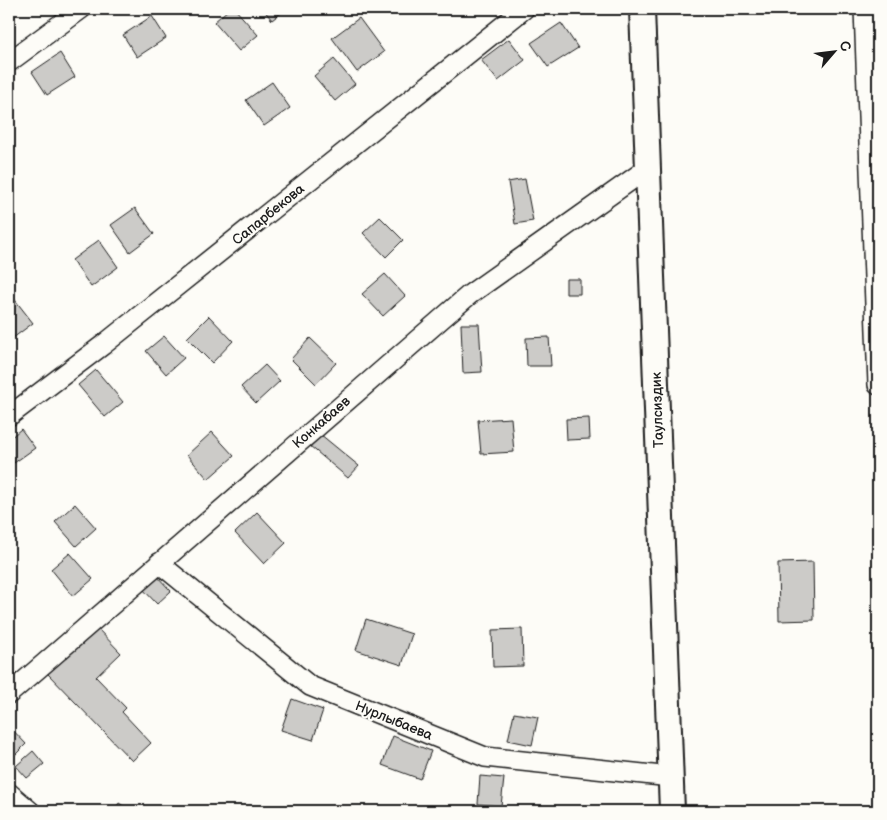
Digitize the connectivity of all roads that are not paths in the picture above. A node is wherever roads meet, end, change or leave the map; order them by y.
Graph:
1 (80, 9) edge
2 (524, 9) edge
3 (642, 9) edge
4 (864, 9) edge
5 (9, 62) edge
6 (648, 168) junction
7 (878, 385) edge
8 (9, 416) edge
9 (159, 563) junction
10 (9, 694) edge
11 (671, 777) junction
12 (9, 793) edge
13 (30, 811) edge
14 (672, 811) edge

1 - 5 street
2 - 8 street, Сапарбекова
3 - 6 main road, Таулсиздик
4 - 7 street
6 - 9 street, Конкабаев
6 - 11 main road, Таулсиздик
9 - 10 street, Конкабаев
9 - 11 street, Нурлыбаева
11 - 14 main road, Таулсиздик
12 - 13 street

